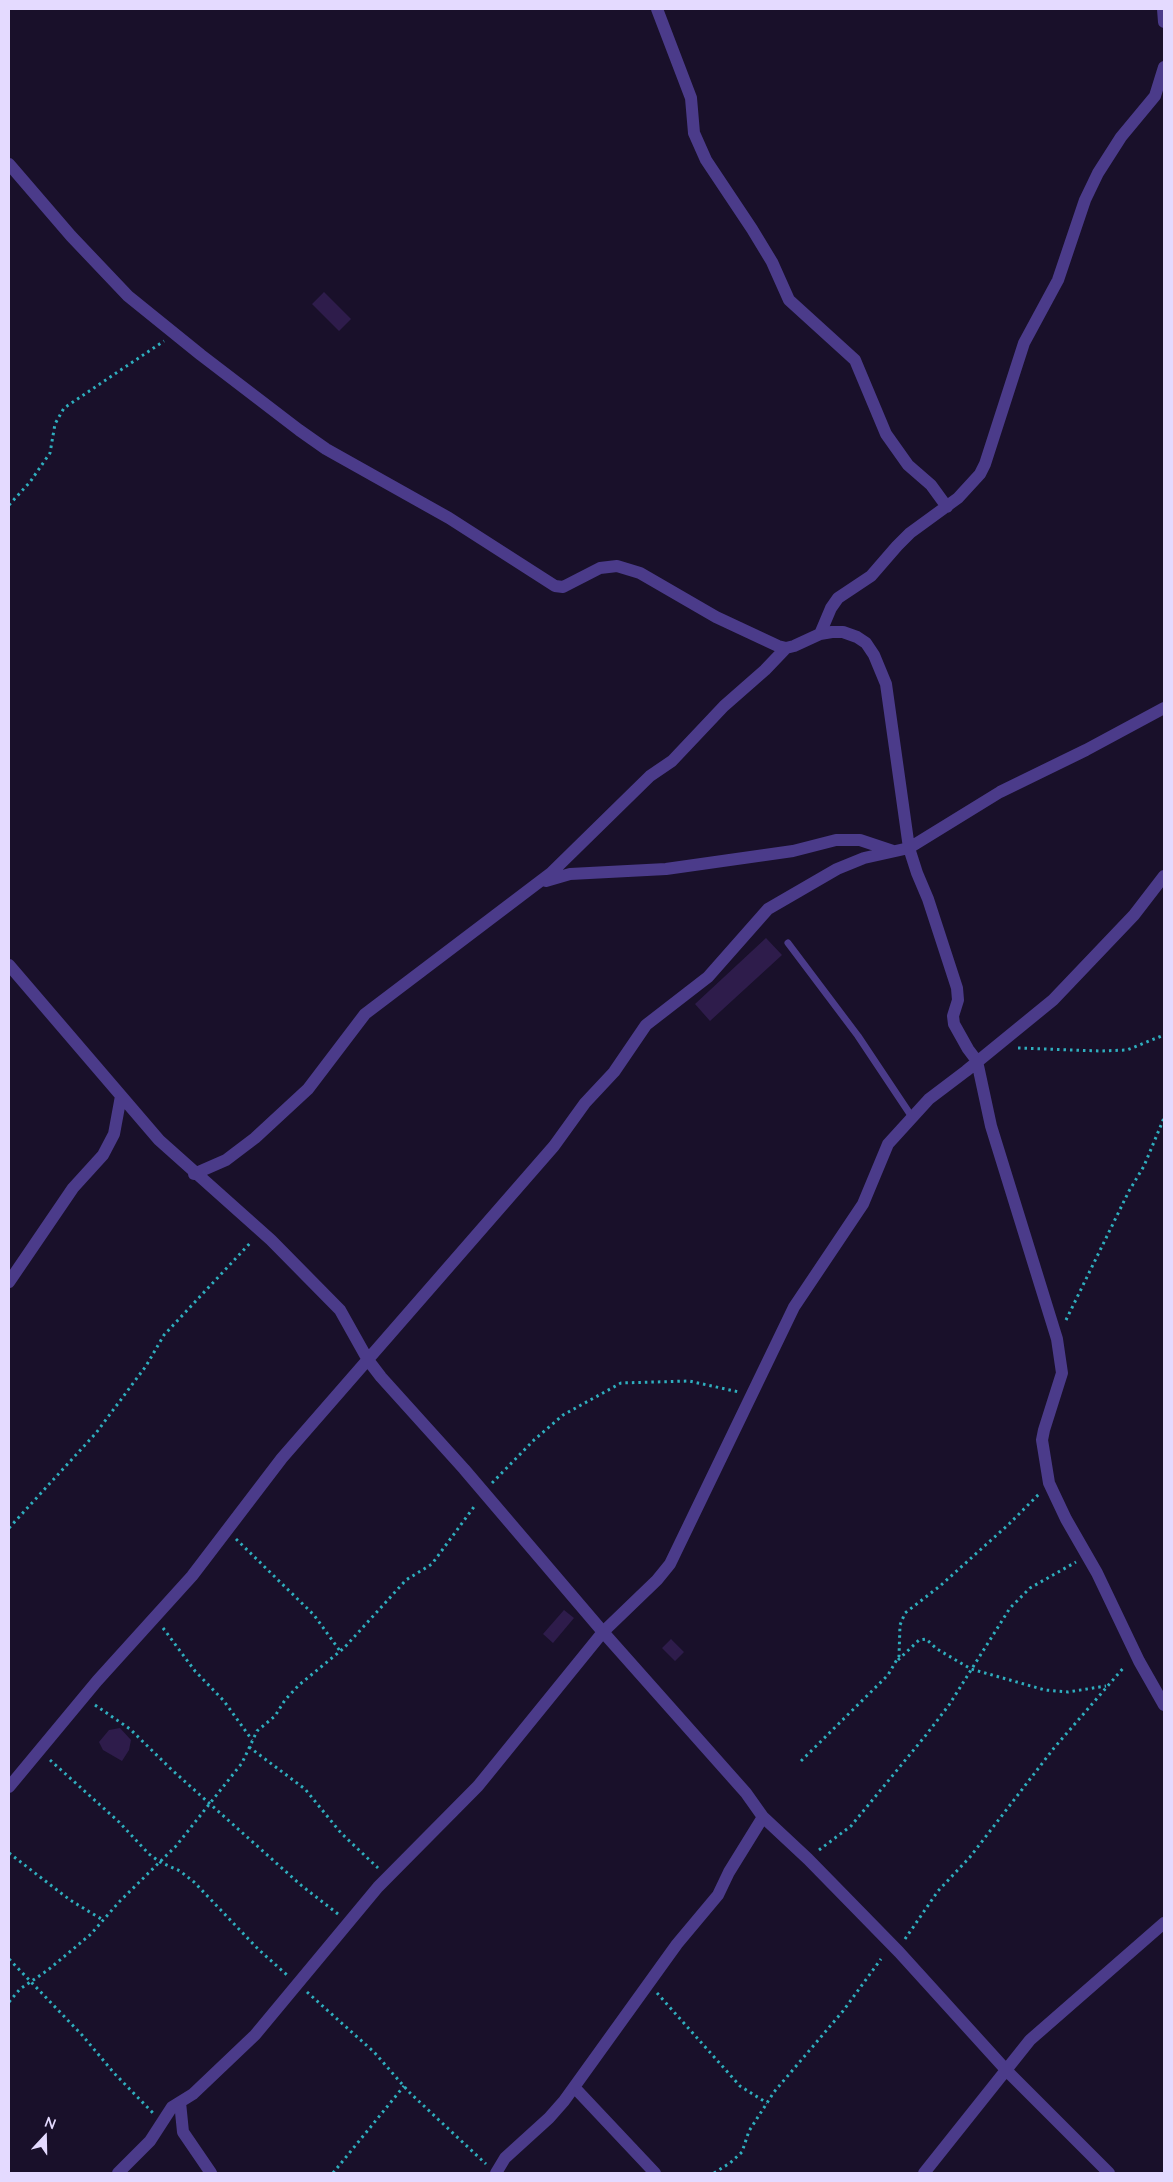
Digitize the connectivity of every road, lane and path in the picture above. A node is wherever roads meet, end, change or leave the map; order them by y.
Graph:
1 (657, 9) edge
2 (1163, 9) edge
3 (1164, 22) edge
4 (1164, 68) edge
5 (9, 164) edge
6 (175, 334) junction
7 (9, 505) edge
8 (947, 507) junction
9 (820, 634) junction
10 (786, 648) junction
11 (1164, 708) edge
12 (909, 848) junction
13 (895, 852) junction
14 (1164, 876) edge
15 (535, 886) junction
16 (788, 943) dead end
17 (9, 965) edge
18 (1164, 1035) edge
19 (995, 1047) junction
20 (977, 1062) junction
21 (120, 1096) junction
22 (912, 1117) junction
23 (1164, 1118) edge
24 (194, 1174) junction
25 (261, 1231) junction
26 (9, 1282) edge
27 (1057, 1339) junction
28 (368, 1360) junction
29 (751, 1395) junction
30 (1049, 1483) junction
31 (484, 1492) junction
32 (9, 1528) edge
33 (227, 1530) junction
34 (1088, 1556) junction
35 (156, 1617) junction
36 (603, 1632) junction
37 (340, 1651) junction
38 (1136, 1655) junction
39 (898, 1660) junction
40 (971, 1669) junction
41 (1106, 1686) junction
42 (84, 1697) junction
43 (1164, 1705) edge
44 (252, 1740) junction
45 (249, 1747) junction
46 (40, 1750) junction
47 (801, 1761) dead end
48 (9, 1787) edge
49 (209, 1803) junction
50 (763, 1817) junction
51 (9, 1853) edge
52 (808, 1859) junction
53 (160, 1862) junction
54 (388, 1878) junction
55 (102, 1920) junction
56 (350, 1923) junction
57 (1164, 1923) edge
58 (899, 1952) junction
59 (9, 1959) edge
60 (881, 1959) dead end
61 (32, 1981) junction
62 (648, 1984) junction
63 (298, 1985) junction
64 (9, 2002) edge
65 (1007, 2071) junction
66 (404, 2086) junction
67 (574, 2087) junction
68 (180, 2102) junction
69 (767, 2103) junction
70 (162, 2122) junction
71 (492, 2170) edge
72 (118, 2173) edge
73 (210, 2173) edge
74 (333, 2173) edge
75 (655, 2173) edge
76 (714, 2173) edge
77 (924, 2173) edge
78 (1108, 2173) edge

1 - 8 street
2 - 3 street
4 - 8 street
5 - 6 street
6 - 7 path
6 - 10 street
8 - 9 street
9 - 10 street
9 - 12 street
10 - 15 street
11 - 12 street
12 - 13 street
12 - 20 street
13 - 15 street
13 - 28 street
14 - 19 street
15 - 24 street
16 - 22 lane
17 - 21 street
18 - 19 path
19 - 20 street
20 - 22 street
20 - 27 street
21 - 24 street
21 - 26 street
22 - 29 street
23 - 27 path
24 - 25 street
25 - 28 street
25 - 32 path
27 - 30 street
28 - 31 street
28 - 33 street
29 - 31 path
29 - 36 street
30 - 34 street
30 - 39 path
31 - 36 street
31 - 37 path
33 - 35 street
33 - 37 path
34 - 38 street
34 - 40 path
35 - 42 street
35 - 44 path
36 - 50 street
36 - 54 street
37 - 44 path
38 - 41 path
38 - 43 street
39 - 40 path
39 - 47 path
40 - 41 path
40 - 52 path
41 - 58 path
42 - 46 street
42 - 49 path
44 - 45 path
45 - 49 path
45 - 54 path
46 - 48 street
46 - 53 path
49 - 53 path
49 - 56 path
50 - 52 street
50 - 62 street
51 - 55 path
52 - 58 street
53 - 55 path
53 - 63 path
54 - 56 street
55 - 61 path
56 - 63 street
57 - 65 street
58 - 65 street
59 - 61 path
60 - 69 path
61 - 64 path
61 - 70 path
62 - 67 street
62 - 69 path
63 - 66 path
63 - 68 street
65 - 77 street
65 - 78 street
66 - 71 path
66 - 74 path
67 - 71 street
67 - 75 street
68 - 70 street
68 - 73 street
69 - 76 path
70 - 72 street

